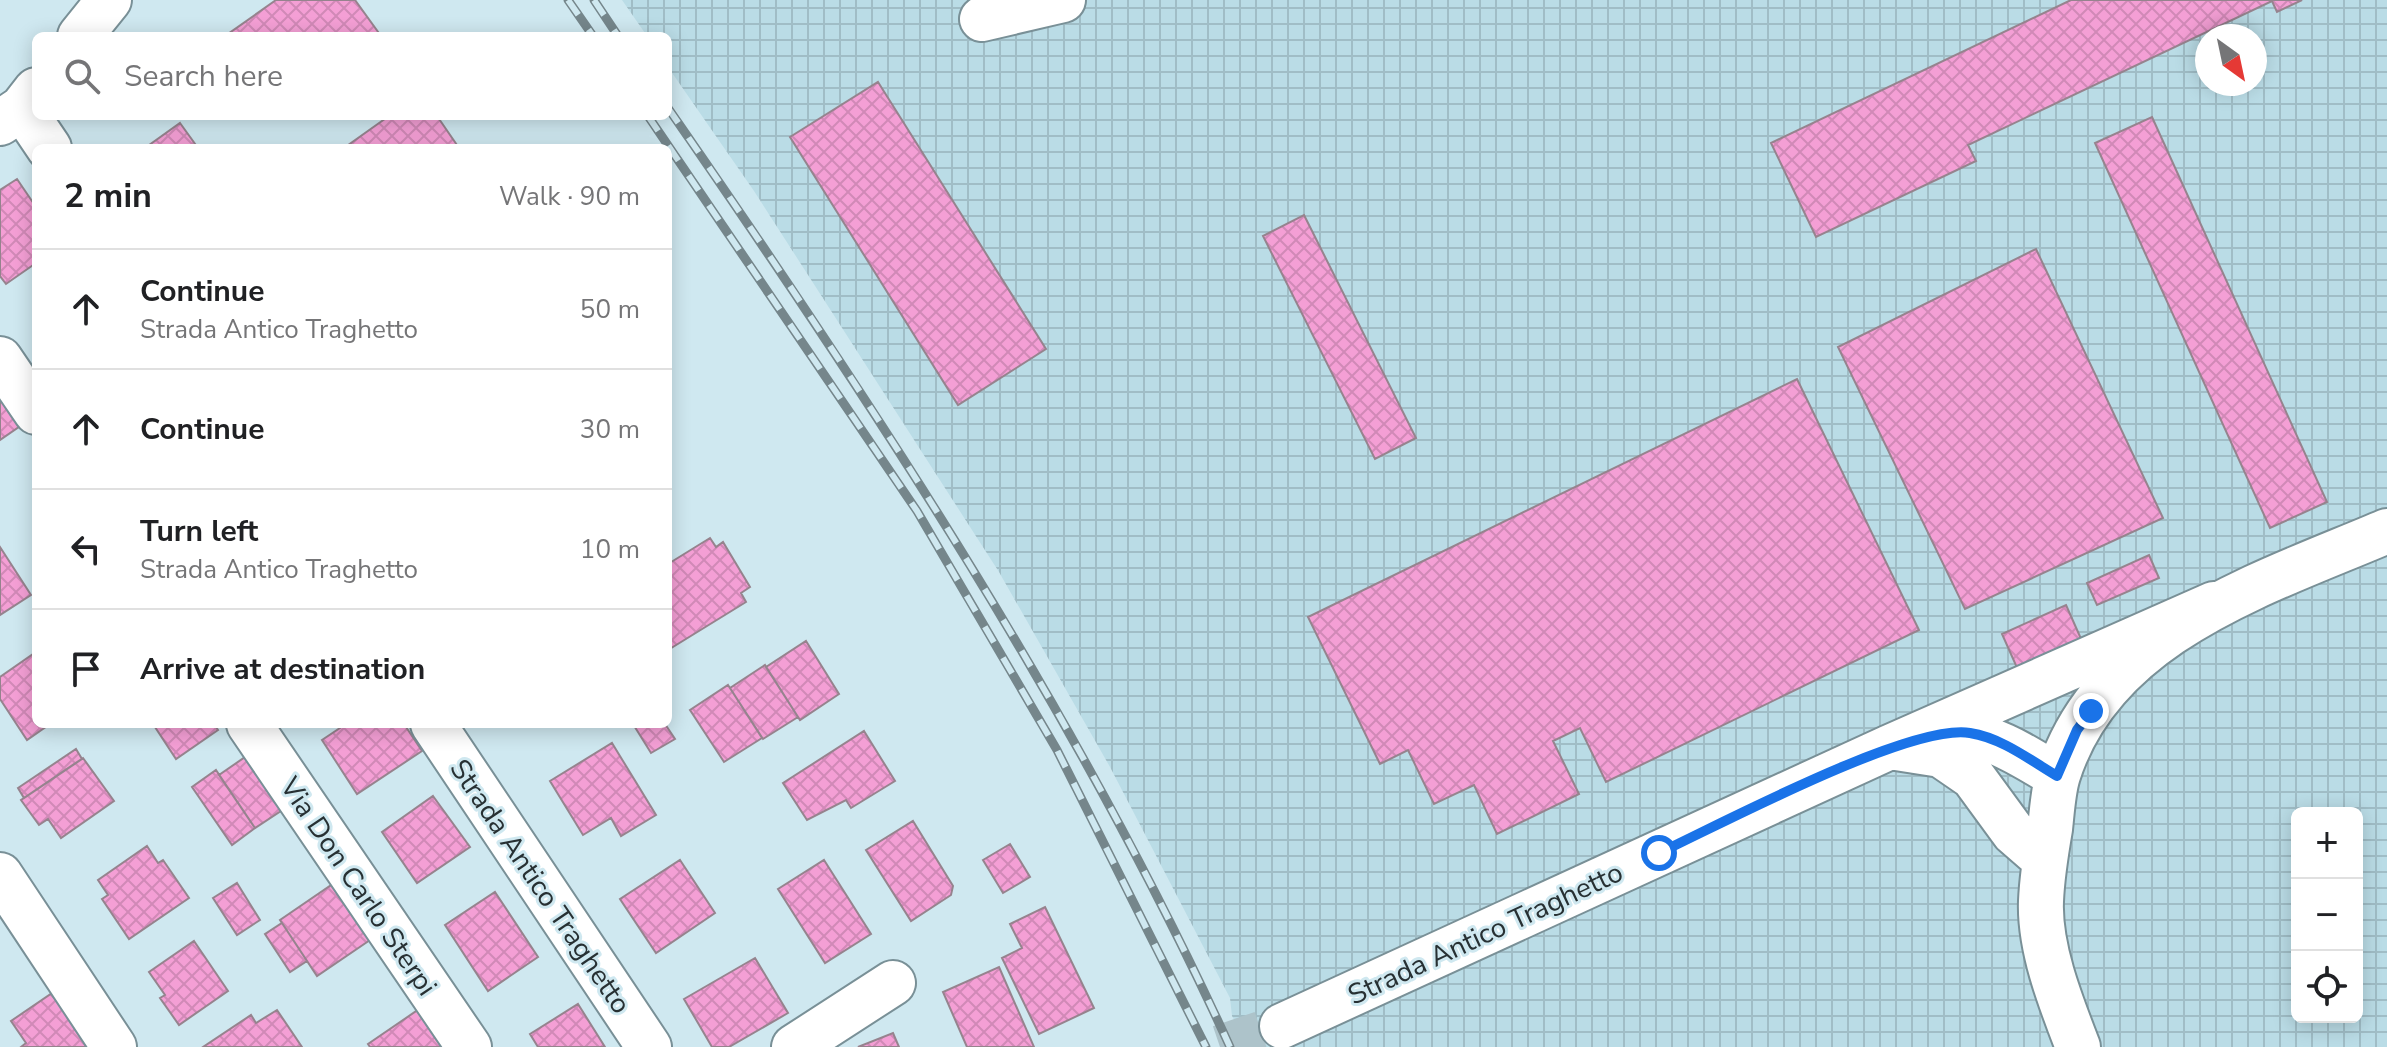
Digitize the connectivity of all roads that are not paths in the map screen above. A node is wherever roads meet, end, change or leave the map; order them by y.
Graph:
1 (109, 0) edge
2 (1063, 0) edge
3 (982, 19) dead end
4 (83, 32) edge
5 (19, 107) edge
6 (46, 144) edge
7 (0, 359) edge
8 (32, 406) edge
9 (2387, 531) edge
10 (2214, 604) junction
11 (252, 728) edge
12 (436, 728) edge
13 (1890, 747) junction
14 (2057, 776) junction
15 (2045, 860) junction
16 (0, 875) edge
17 (893, 983) dead end
18 (1282, 1026) tunnel mouth
19 (114, 1047) edge
20 (469, 1047) edge
21 (649, 1047) edge
22 (794, 1047) edge
23 (2078, 1047) edge

1 - 4 street
2 - 3 street
5 - 6 street
7 - 8 street
9 - 10 street, Strada Antico Traghetto
10 - 13 street, Strada Antico Traghetto
10 - 14 street, Strada Antico Traghetto
11 - 20 street, Via Don Carlo Sterpi
12 - 21 street, Strada Antico Traghetto
13 - 14 street
13 - 15 street
13 - 18 street, Strada Antico Traghetto
14 - 15 street, Strada Antico Traghetto
15 - 23 street, Strada Antico Traghetto
16 - 19 street
17 - 22 street

